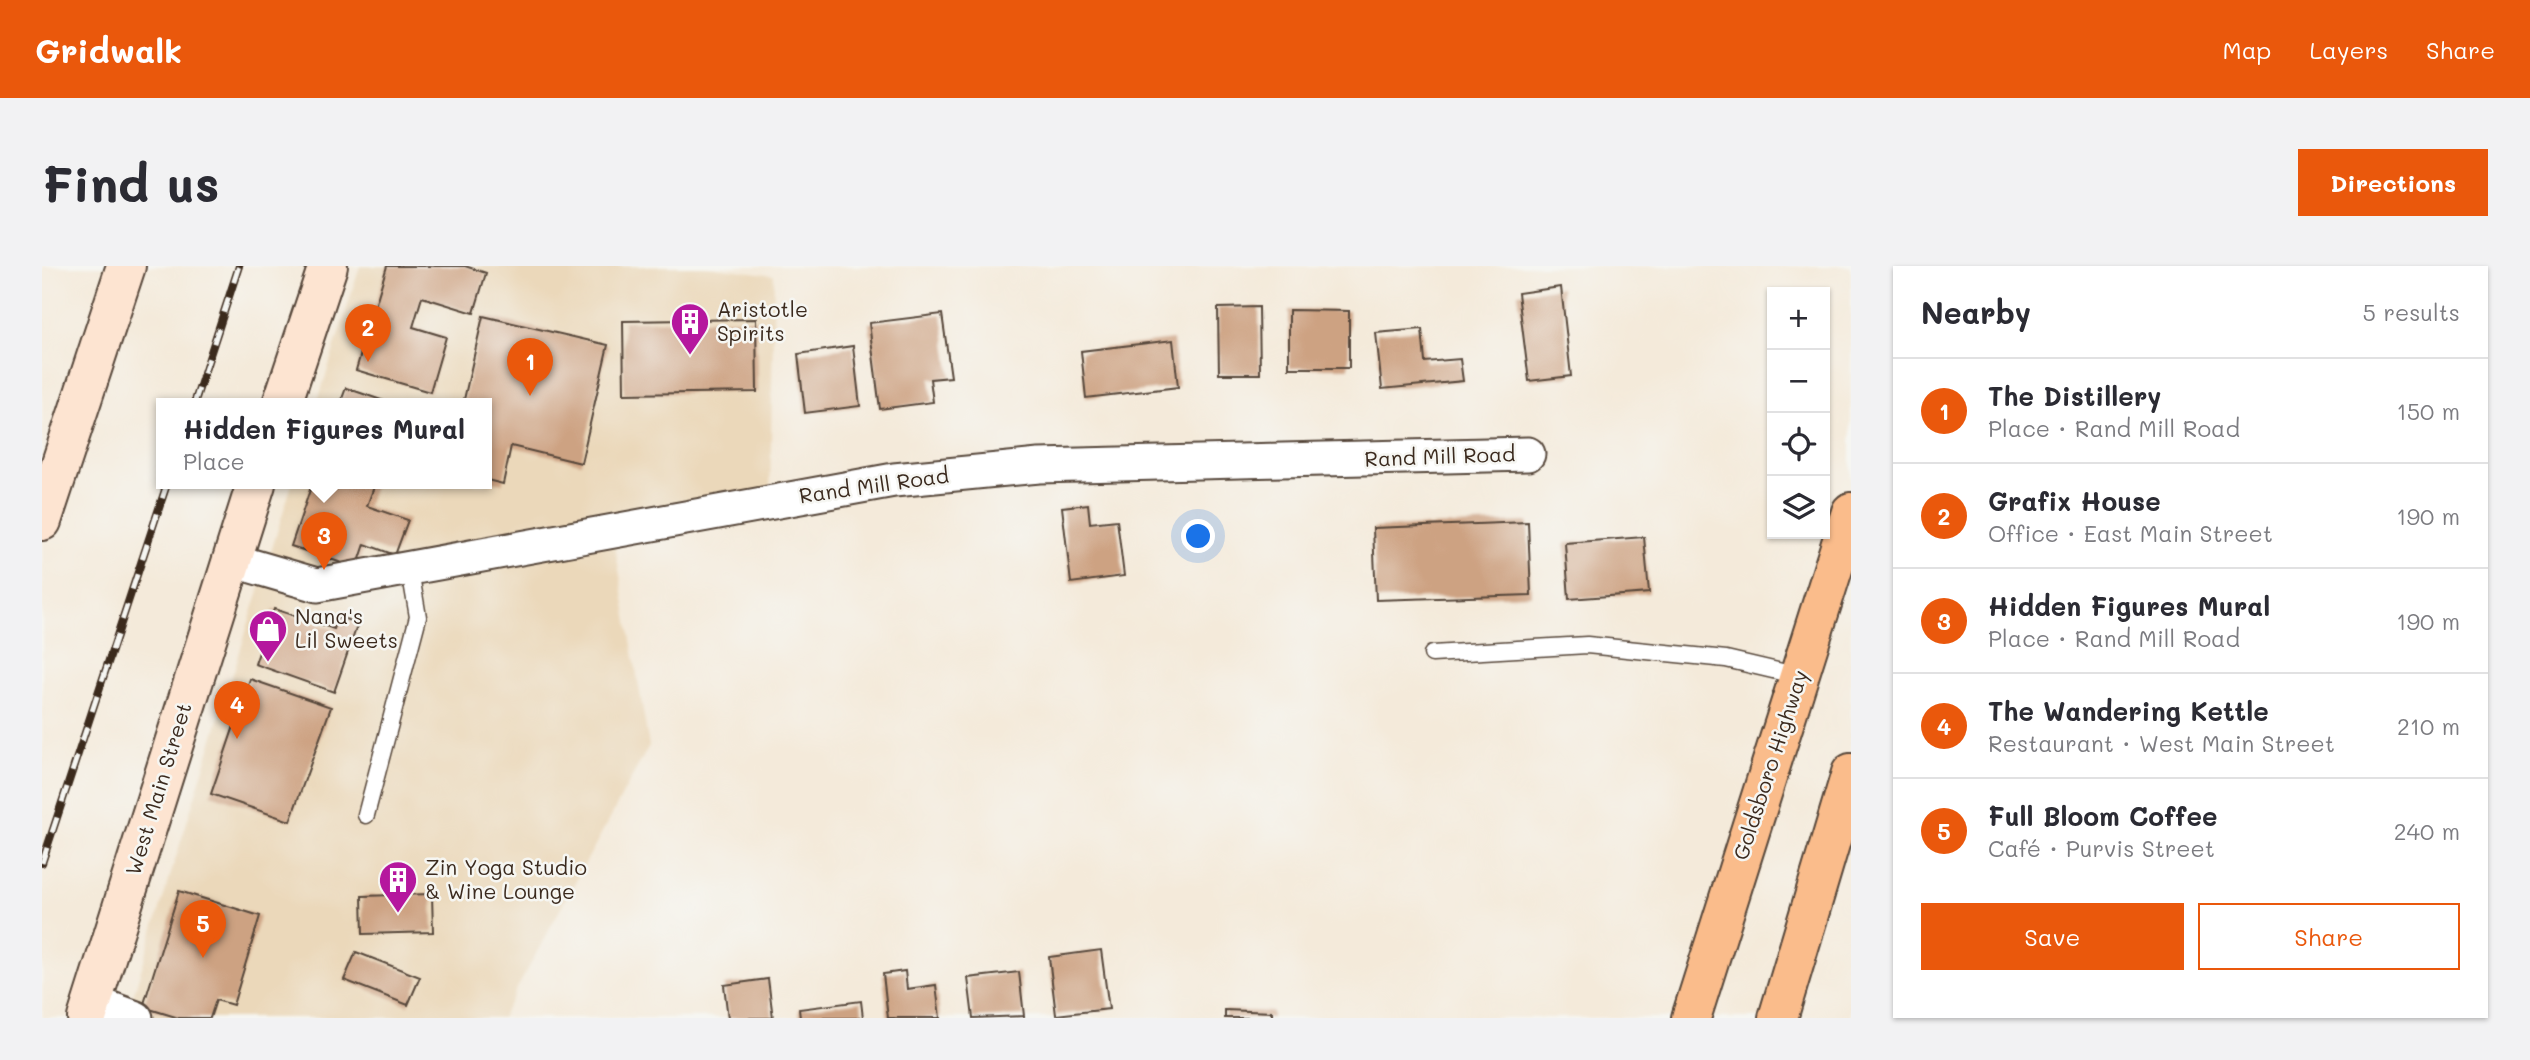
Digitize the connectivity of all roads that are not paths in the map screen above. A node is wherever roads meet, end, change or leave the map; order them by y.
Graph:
1 (126, 266) edge
2 (328, 266) edge
3 (284, 398) edge
4 (1528, 454) dead end
5 (254, 489) edge
6 (1851, 512) edge
7 (42, 521) edge
8 (231, 560) junction
9 (410, 570) junction
10 (1432, 654) dead end
11 (1799, 676) junction
12 (1851, 773) edge
13 (366, 815) dead end
14 (89, 1010) edge
15 (136, 1018) edge
16 (1691, 1018) edge
17 (1779, 1018) edge

1 - 7 street
2 - 3 street
4 - 9 street, Rand Mill Road
5 - 8 street, West Main Street
6 - 11 main road, Goldsboro Highway
8 - 9 street, Rand Mill Road
8 - 14 street, West Main Street
9 - 13 lane
10 - 11 lane
11 - 16 main road, Goldsboro Highway
12 - 17 main road
14 - 15 street

